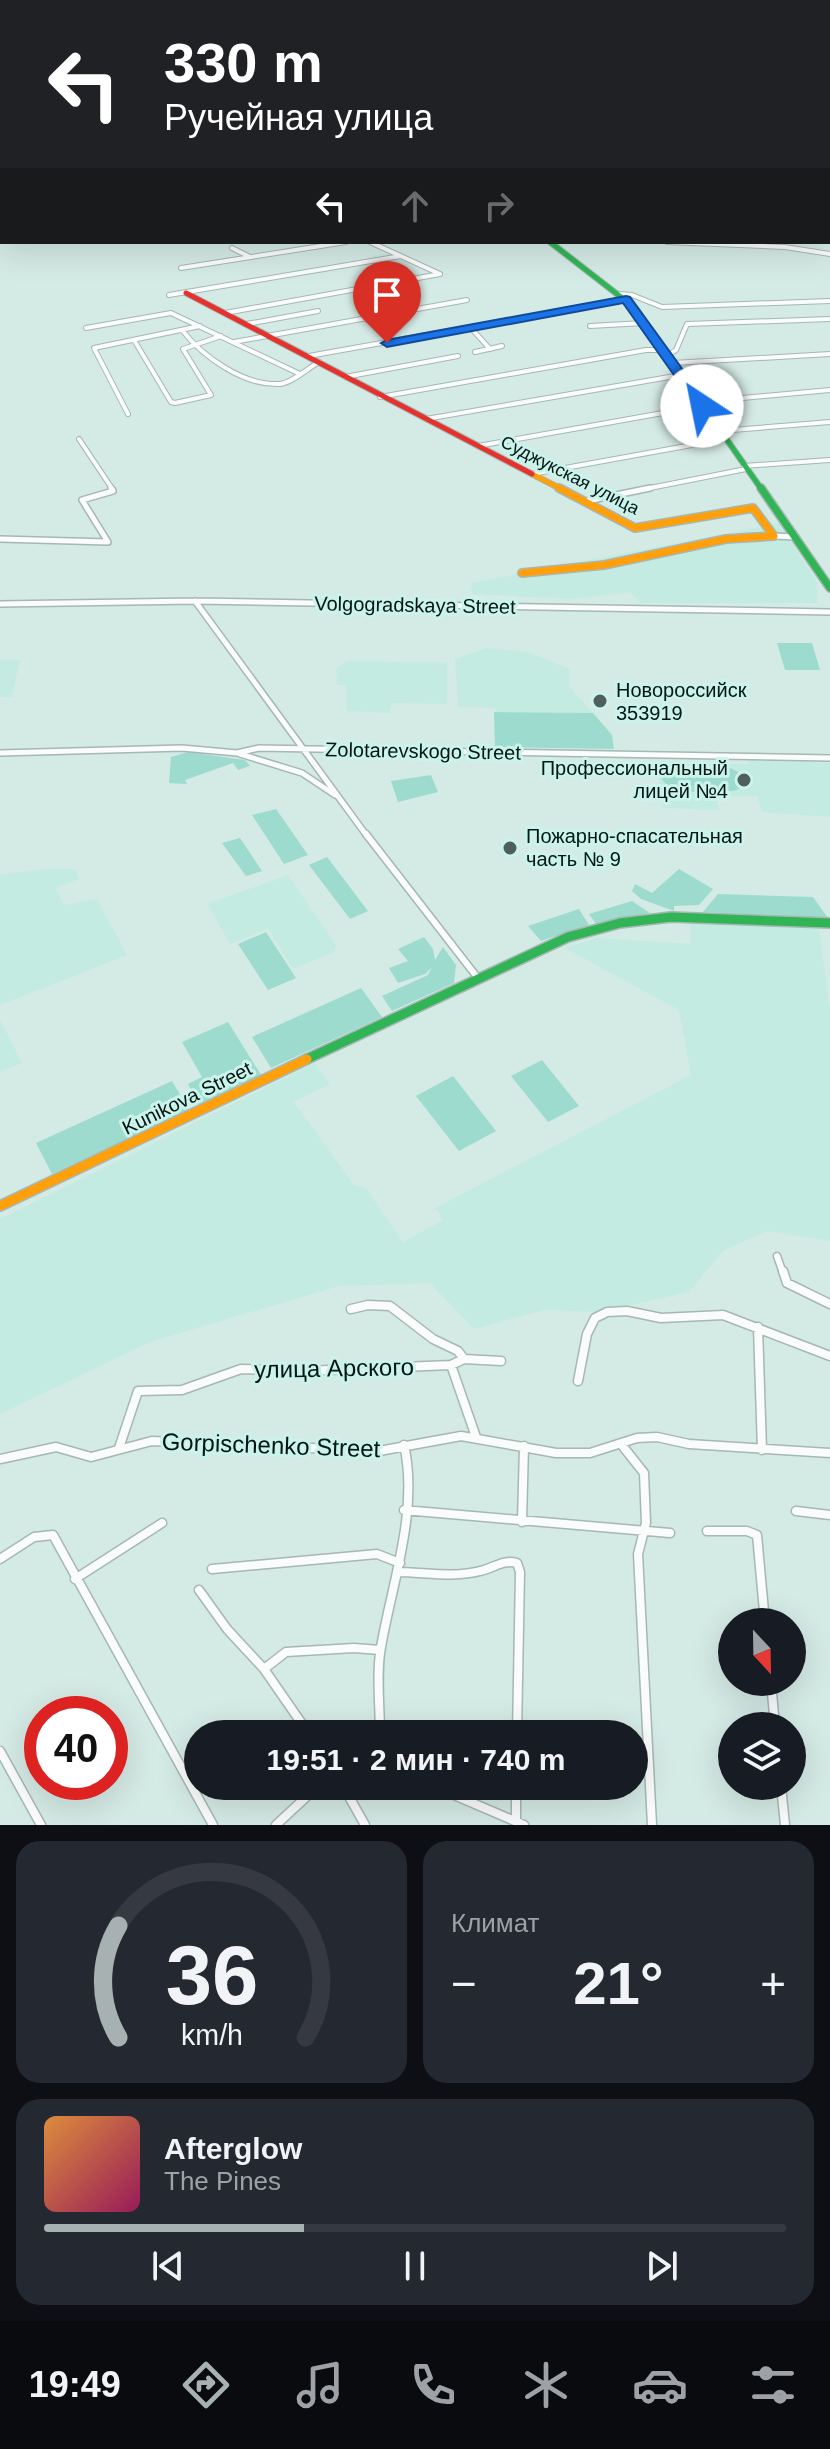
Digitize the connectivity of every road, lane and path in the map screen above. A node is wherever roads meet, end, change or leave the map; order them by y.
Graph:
1 (333, 244) edge
2 (374, 244) edge
3 (553, 244) edge
4 (730, 244) edge
5 (232, 248) dead end
6 (830, 254) edge
7 (401, 256) junction
8 (250, 257) junction
9 (181, 268) dead end
10 (186, 293) junction
11 (169, 295) dead end
12 (619, 299) junction
13 (467, 300) dead end
14 (829, 301) edge
15 (679, 306) junction
16 (318, 311) dead end
17 (225, 313) junction
18 (830, 319) edge
19 (644, 323) junction
20 (247, 324) junction
21 (687, 324) junction
22 (200, 326) junction
23 (590, 326) dead end
24 (86, 328) dead end
25 (471, 328) junction
26 (182, 330) junction
27 (269, 335) junction
28 (221, 336) junction
29 (134, 340) junction
30 (234, 342) junction
31 (197, 346) junction
32 (502, 346) dead end
33 (490, 349) junction
34 (475, 352) dead end
35 (830, 354) edge
36 (309, 356) junction
37 (458, 356) dead end
38 (668, 356) junction
39 (319, 362) junction
40 (300, 374) junction
41 (681, 375) junction
42 (345, 377) junction
43 (830, 390) edge
44 (380, 397) junction
45 (701, 404) junction
46 (128, 414) dead end
47 (426, 419) junction
48 (830, 422) edge
49 (722, 435) junction
50 (79, 439) dead end
51 (478, 446) junction
52 (830, 460) edge
53 (745, 468) junction
54 (532, 474) junction
55 (587, 501) junction
56 (774, 536) junction
57 (795, 537) junction
58 (0, 539) edge
59 (522, 573) dead end
60 (830, 588) edge
61 (195, 601) junction
62 (0, 604) edge
63 (830, 612) edge
64 (304, 749) junction
65 (0, 753) edge
66 (237, 753) junction
67 (830, 758) edge
68 (313, 760) junction
69 (312, 778) junction
70 (338, 798) junction
71 (830, 923) edge
72 (477, 977) junction
73 (0, 1206) edge
74 (777, 1256) dead end
75 (830, 1304) edge
76 (351, 1309) dead end
77 (758, 1327) junction
78 (830, 1356) edge
79 (464, 1359) junction
80 (501, 1361) dead end
81 (451, 1365) junction
82 (578, 1381) dead end
83 (476, 1437) junction
84 (621, 1444) junction
85 (404, 1445) junction
86 (524, 1446) junction
87 (119, 1448) junction
88 (762, 1450) junction
89 (830, 1453) edge
90 (0, 1459) edge
91 (404, 1510) junction
92 (796, 1511) dead end
93 (830, 1515) edge
94 (522, 1522) junction
95 (162, 1523) dead end
96 (707, 1531) dead end
97 (641, 1533) junction
98 (670, 1533) dead end
99 (0, 1559) edge
100 (398, 1567) junction
101 (212, 1569) dead end
102 (75, 1579) junction
103 (199, 1590) dead end
104 (764, 1608) edge
105 (380, 1650) junction
106 (264, 1669) junction
107 (299, 1720) edge
108 (380, 1720) edge
109 (517, 1720) edge
110 (0, 1751) edge
111 (303, 1800) edge
112 (351, 1800) edge
113 (465, 1800) edge
114 (517, 1800) edge
115 (782, 1800) edge
116 (519, 1824) edge
117 (41, 1825) edge
118 (213, 1825) edge
119 (276, 1825) edge
120 (365, 1825) edge
121 (652, 1825) edge
122 (785, 1825) edge

1 - 8 street
2 - 7 street
3 - 12 street
4 - 6 street
5 - 8 street
7 - 10 street
7 - 17 street
8 - 9 street
10 - 11 street
10 - 17 street
12 - 15 street
12 - 19 street
12 - 25 street
13 - 27 street
14 - 15 street
15 - 21 street
16 - 20 street
17 - 20 street
18 - 21 street
19 - 23 street
19 - 38 street
20 - 27 street
21 - 38 street
22 - 24 street
22 - 26 street
22 - 28 street
25 - 33 street
25 - 36 street
26 - 29 street
26 - 31 street
27 - 30 street
27 - 36 street
28 - 30 street
28 - 31 street
29 - 31 street
29 - 46 street
30 - 40 street
31 - 40 street
32 - 33 street
33 - 34 street
35 - 38 street
36 - 39 street
37 - 42 street
38 - 41 street
38 - 44 street
39 - 40 street
39 - 42 street
41 - 45 street
41 - 47 street
42 - 44 street, Суджукская улица
43 - 45 street
44 - 47 street, Суджукская улица
45 - 49 street
45 - 51 street
47 - 51 street, Суджукская улица
48 - 49 street
49 - 53 street
49 - 54 street
50 - 58 street
51 - 54 street, Суджукская улица
52 - 53 street
53 - 55 street
53 - 57 street
54 - 55 street, Суджукская улица
55 - 56 street, Суджукская улица
56 - 57 street
56 - 59 street
57 - 60 street
61 - 62 street, Volgogradskaya Street
61 - 63 street, Volgogradskaya Street
61 - 64 street
64 - 66 street, Zolotarevskogo Street
64 - 67 street, Zolotarevskogo Street
64 - 68 street
65 - 66 street
66 - 69 street
68 - 69 street
68 - 70 street
69 - 70 street
70 - 72 street
71 - 72 street
72 - 73 street
74 - 75 street
76 - 79 street
77 - 78 street
77 - 82 street
77 - 88 street
79 - 80 street, улица Арского
79 - 81 street, улица Арского
81 - 83 street
81 - 87 street, улица Арского
83 - 85 street, Gorpischenko Street
83 - 86 street, Gorpischenko Street
84 - 86 street, Gorpischenko Street
84 - 88 street, Gorpischenko Street
84 - 97 street
85 - 87 street, Gorpischenko Street
85 - 91 street
86 - 94 street
87 - 90 street, Gorpischenko Street
88 - 89 street, Gorpischenko Street
91 - 94 street
91 - 100 street
92 - 93 street
94 - 97 street
95 - 102 street
96 - 104 street
97 - 98 street
97 - 121 street
99 - 102 street
100 - 101 street
100 - 105 street
100 - 109 street
102 - 118 street
103 - 106 street
105 - 106 street
105 - 108 street
106 - 107 street
110 - 117 street
111 - 119 street
112 - 120 street
113 - 116 street
114 - 116 street
115 - 122 street

